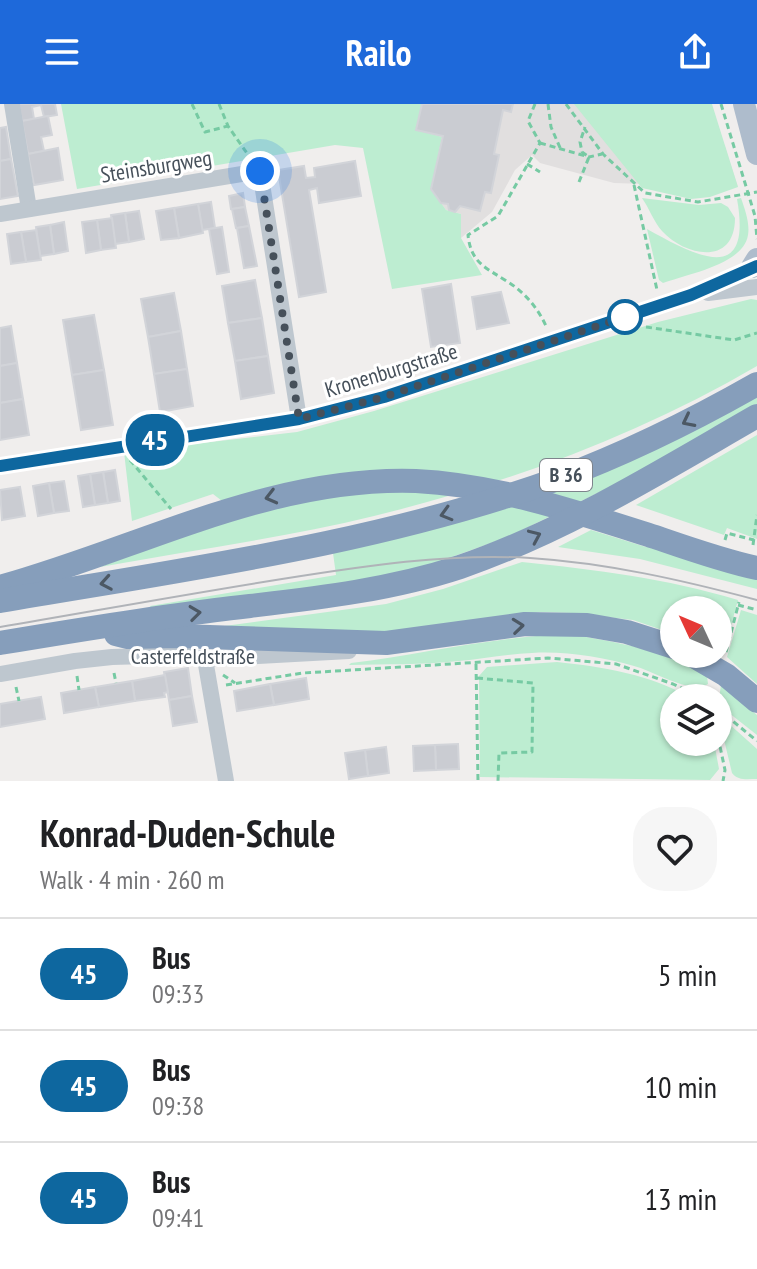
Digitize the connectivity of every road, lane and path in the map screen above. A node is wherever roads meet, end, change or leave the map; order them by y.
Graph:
1 (12, 104) edge
2 (192, 104) edge
3 (219, 104) edge
4 (535, 104) edge
5 (548, 104) edge
6 (566, 104) edge
7 (721, 104) edge
8 (749, 118) edge
9 (228, 126) junction
10 (585, 127) junction
11 (540, 143) junction
12 (561, 150) junction
13 (603, 154) junction
14 (757, 154) edge
15 (589, 157) junction
16 (527, 164) junction
17 (260, 171) junction
18 (540, 172) dead end
19 (579, 182) dead end
20 (634, 183) junction
21 (757, 192) edge
22 (749, 195) junction
23 (29, 209) junction
24 (0, 214) edge
25 (757, 239) edge
26 (756, 270) edge
27 (657, 290) dead end
28 (636, 325) dead end
29 (757, 333) edge
30 (550, 343) junction
31 (757, 384) edge
32 (757, 416) edge
33 (299, 419) junction
34 (122, 445) junction
35 (0, 466) edge
36 (173, 512) dead end
37 (757, 515) edge
38 (727, 533) dead end
39 (753, 554) edge
40 (0, 587) edge
41 (0, 601) edge
42 (738, 603) dead end
43 (757, 610) edge
44 (91, 628) junction
45 (0, 643) edge
46 (386, 643) junction
47 (660, 643) edge
48 (205, 659) junction
49 (476, 664) junction
50 (715, 668) edge
51 (0, 674) edge
52 (477, 678) junction
53 (235, 683) dead end
54 (673, 684) edge
55 (757, 701) edge
56 (732, 720) edge
57 (757, 741) edge
58 (722, 756) edge
59 (226, 781) edge
60 (478, 781) edge
61 (498, 781) edge
62 (723, 781) edge

1 - 23 street
2 - 9 path
3 - 9 path
4 - 11 path
5 - 12 path
6 - 10 path
7 - 22 path
8 - 14 main road
9 - 17 path
10 - 13 path
10 - 15 path
11 - 12 path
11 - 16 path
12 - 15 path
13 - 15 path
13 - 20 path
15 - 19 path
16 - 18 path
16 - 30 path
17 - 23 street, Steinsburgweg
17 - 33 street
20 - 22 path
20 - 27 path
21 - 22 path
22 - 25 path
23 - 24 street, Steinsburgweg
26 - 30 street, Kronenburgstraße
28 - 29 path
30 - 33 street, Kronenburgstraße
31 -> 41 highway, B 36
44 -> 32 highway, Casterfeldstraße / B 36
33 - 34 street, Kronenburgstraße
34 - 35 street, Kronenburgstraße
34 - 36 path
37 - 39 path
38 - 39 path
39 -> 40 highway
42 - 43 path
44 - 45 highway, Casterfeldstraße / B 36
44 - 46 highway
46 -> 47 highway
46 - 48 street, Casterfeldstraße
48 - 51 street, Casterfeldstraße
48 - 59 street
49 - 52 path
49 - 53 path
49 - 54 path
50 - 55 highway
52 - 60 path
52 - 61 path
56 - 57 path
58 - 62 path

